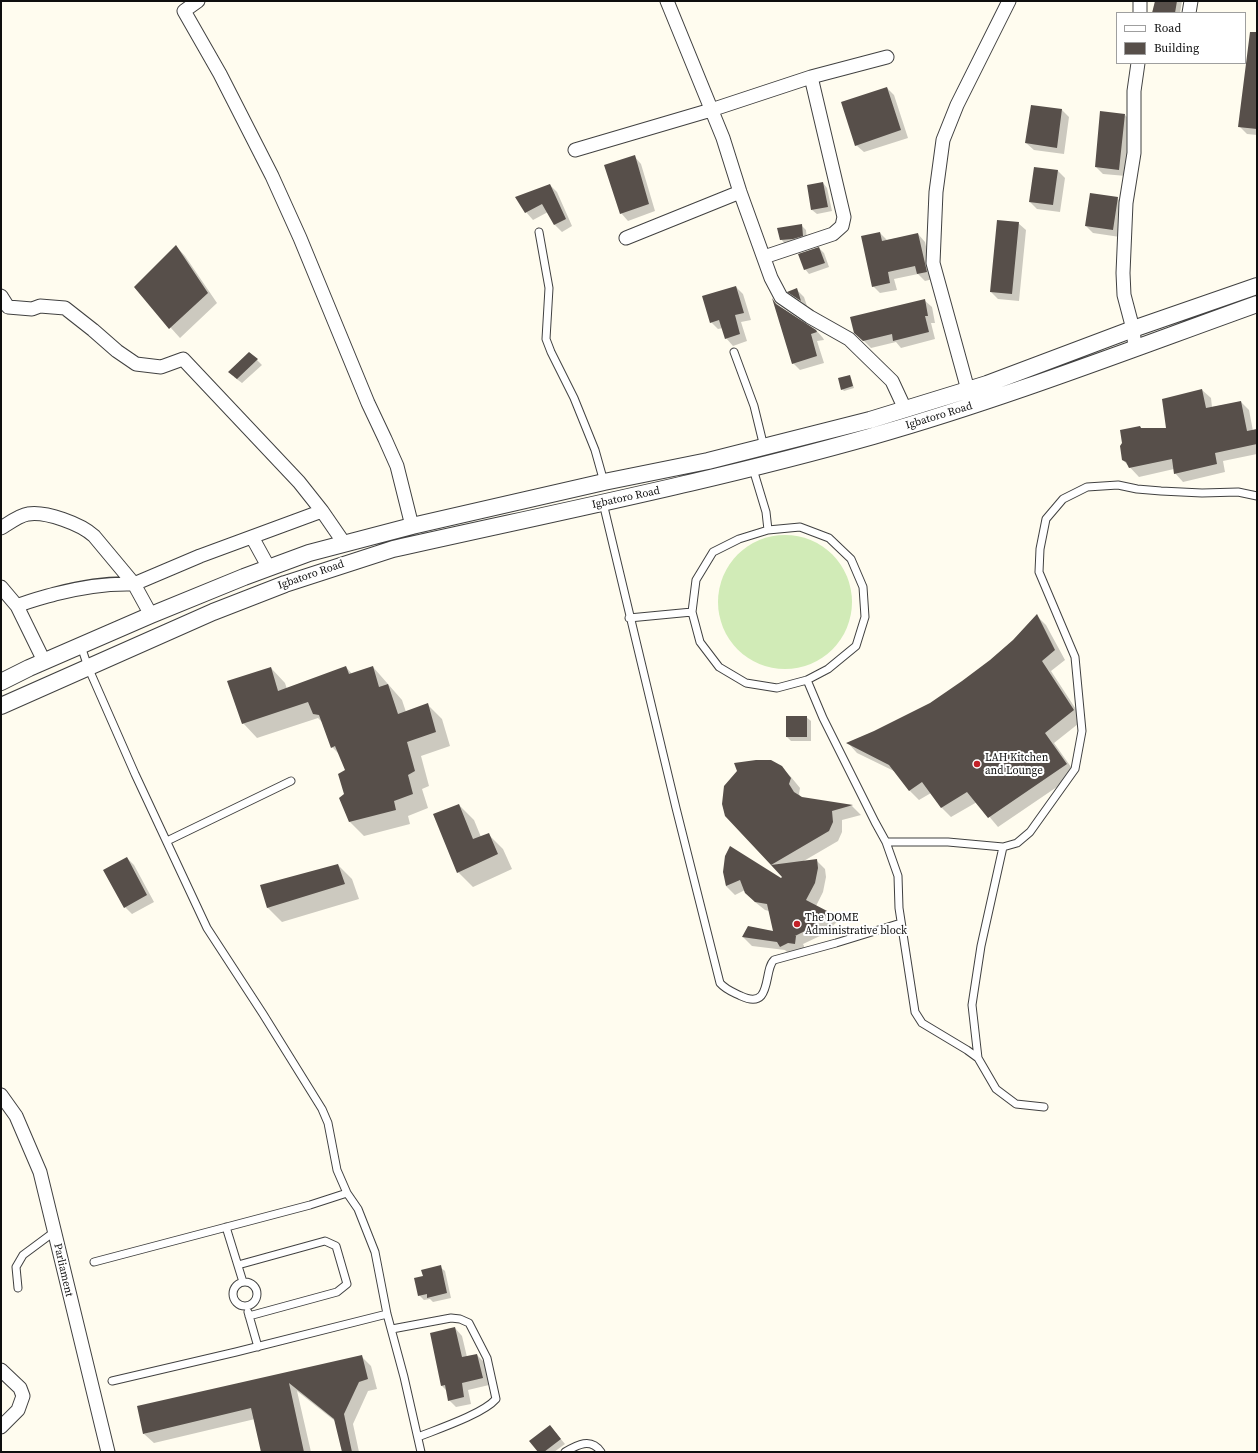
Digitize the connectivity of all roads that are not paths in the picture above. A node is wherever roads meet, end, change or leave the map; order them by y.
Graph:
1 (198, 1) edge
2 (667, 1) edge
3 (1009, 1) edge
4 (1140, 1) edge
5 (1191, 1) edge
6 (181, 6) edge
7 (1140, 12) edge
8 (1189, 12) edge
9 (887, 57) dead end
10 (1138, 64) edge
11 (1145, 64) edge
12 (811, 77) junction
13 (1134, 91) junction
14 (711, 110) junction
15 (575, 150) dead end
16 (740, 192) junction
17 (539, 232) dead end
18 (626, 238) dead end
19 (764, 257) junction
20 (1257, 286) edge
21 (1, 296) edge
22 (1257, 304) edge
23 (1134, 329) junction
24 (1136, 348) junction
25 (734, 352) dead end
26 (968, 390) junction
27 (906, 409) junction
28 (870, 420) junction
29 (873, 436) junction
30 (764, 447) junction
31 (753, 468) junction
32 (604, 482) junction
33 (1257, 496) edge
34 (602, 503) junction
35 (322, 511) junction
36 (412, 526) junction
37 (1, 528) edge
38 (768, 530) junction
39 (252, 537) junction
40 (344, 543) junction
41 (269, 568) junction
42 (134, 584) junction
43 (1, 587) edge
44 (16, 606) junction
45 (692, 612) junction
46 (151, 615) junction
47 (629, 618) junction
48 (81, 646) junction
49 (44, 662) junction
50 (88, 667) junction
51 (807, 680) junction
52 (1, 682) edge
53 (1, 706) edge
54 (291, 781) dead end
55 (167, 841) junction
56 (886, 842) junction
57 (1003, 847) junction
58 (901, 923) junction
59 (978, 1058) junction
60 (1, 1096) edge
61 (1044, 1107) dead end
62 (347, 1193) junction
63 (226, 1227) junction
64 (54, 1232) junction
65 (94, 1262) dead end
66 (238, 1265) junction
67 (243, 1282) junction
68 (18, 1288) dead end
69 (247, 1306) junction
70 (387, 1314) junction
71 (249, 1316) junction
72 (392, 1329) junction
73 (258, 1347) junction
74 (1, 1370) edge
75 (112, 1381) dead end
76 (1, 1427) edge
77 (418, 1437) junction
78 (108, 1452) edge
79 (421, 1452) edge
80 (565, 1452) edge
81 (601, 1452) edge

1 - 6 street
2 - 14 street
3 - 26 street
4 - 7 street
5 - 8 street
6 - 36 street
9 - 12 street
10 - 13 street
11 - 13 street
12 - 14 street
12 - 19 street
13 - 23 street
14 - 15 street
14 - 16 street
16 - 18 street
16 - 19 street
17 - 32 lane
19 - 27 street
20 - 23 street, Igbatoro Road
21 - 35 street
22 - 24 street, Igbatoro Road
23 - 24 street
23 - 26 street, Igbatoro Road
24 - 29 street, Igbatoro Road
25 - 30 lane
26 - 27 street, Igbatoro Road
27 - 28 street, Igbatoro Road
28 - 29 street
28 - 30 street, Igbatoro Road
29 - 31 street, Igbatoro Road
30 - 32 street, Igbatoro Road
31 - 34 street, Igbatoro Road
31 - 38 lane
32 - 36 street, Igbatoro Road
33 - 57 lane
34 - 47 lane
34 - 50 street, Igbatoro Road
35 - 39 street
35 - 40 street
36 - 40 street, Igbatoro Road
37 - 42 street
38 - 45 lane
38 - 51 lane
39 - 41 street
39 - 42 street
40 - 41 street, Igbatoro Road
41 - 46 street, Igbatoro Road
42 - 44 street
42 - 46 street
43 - 44 street
44 - 49 street
45 - 47 lane
45 - 51 lane
46 - 48 street, Igbatoro Road
47 - 58 lane
48 - 49 street, Igbatoro Road
48 - 50 lane
49 - 52 street, Igbatoro Road
50 - 53 street, Igbatoro Road
50 - 55 lane
51 - 56 lane
54 - 55 lane
55 - 62 lane
56 - 57 lane
56 - 58 lane
57 - 59 lane
58 - 59 lane
59 - 61 lane
60 - 64 street, Parliament
62 - 63 lane
62 - 70 lane
63 - 65 lane
63 - 66 lane
64 - 68 lane
64 - 78 street, Parliament
66 - 67 lane
66 - 71 lane
67 - 69 lane
67 - 69 lane
69 - 71 lane
70 - 72 lane
70 - 73 lane
71 - 73 lane
72 - 77 lane
72 - 77 lane
73 - 75 lane
74 - 76 street
77 - 79 lane
80 - 81 lane

